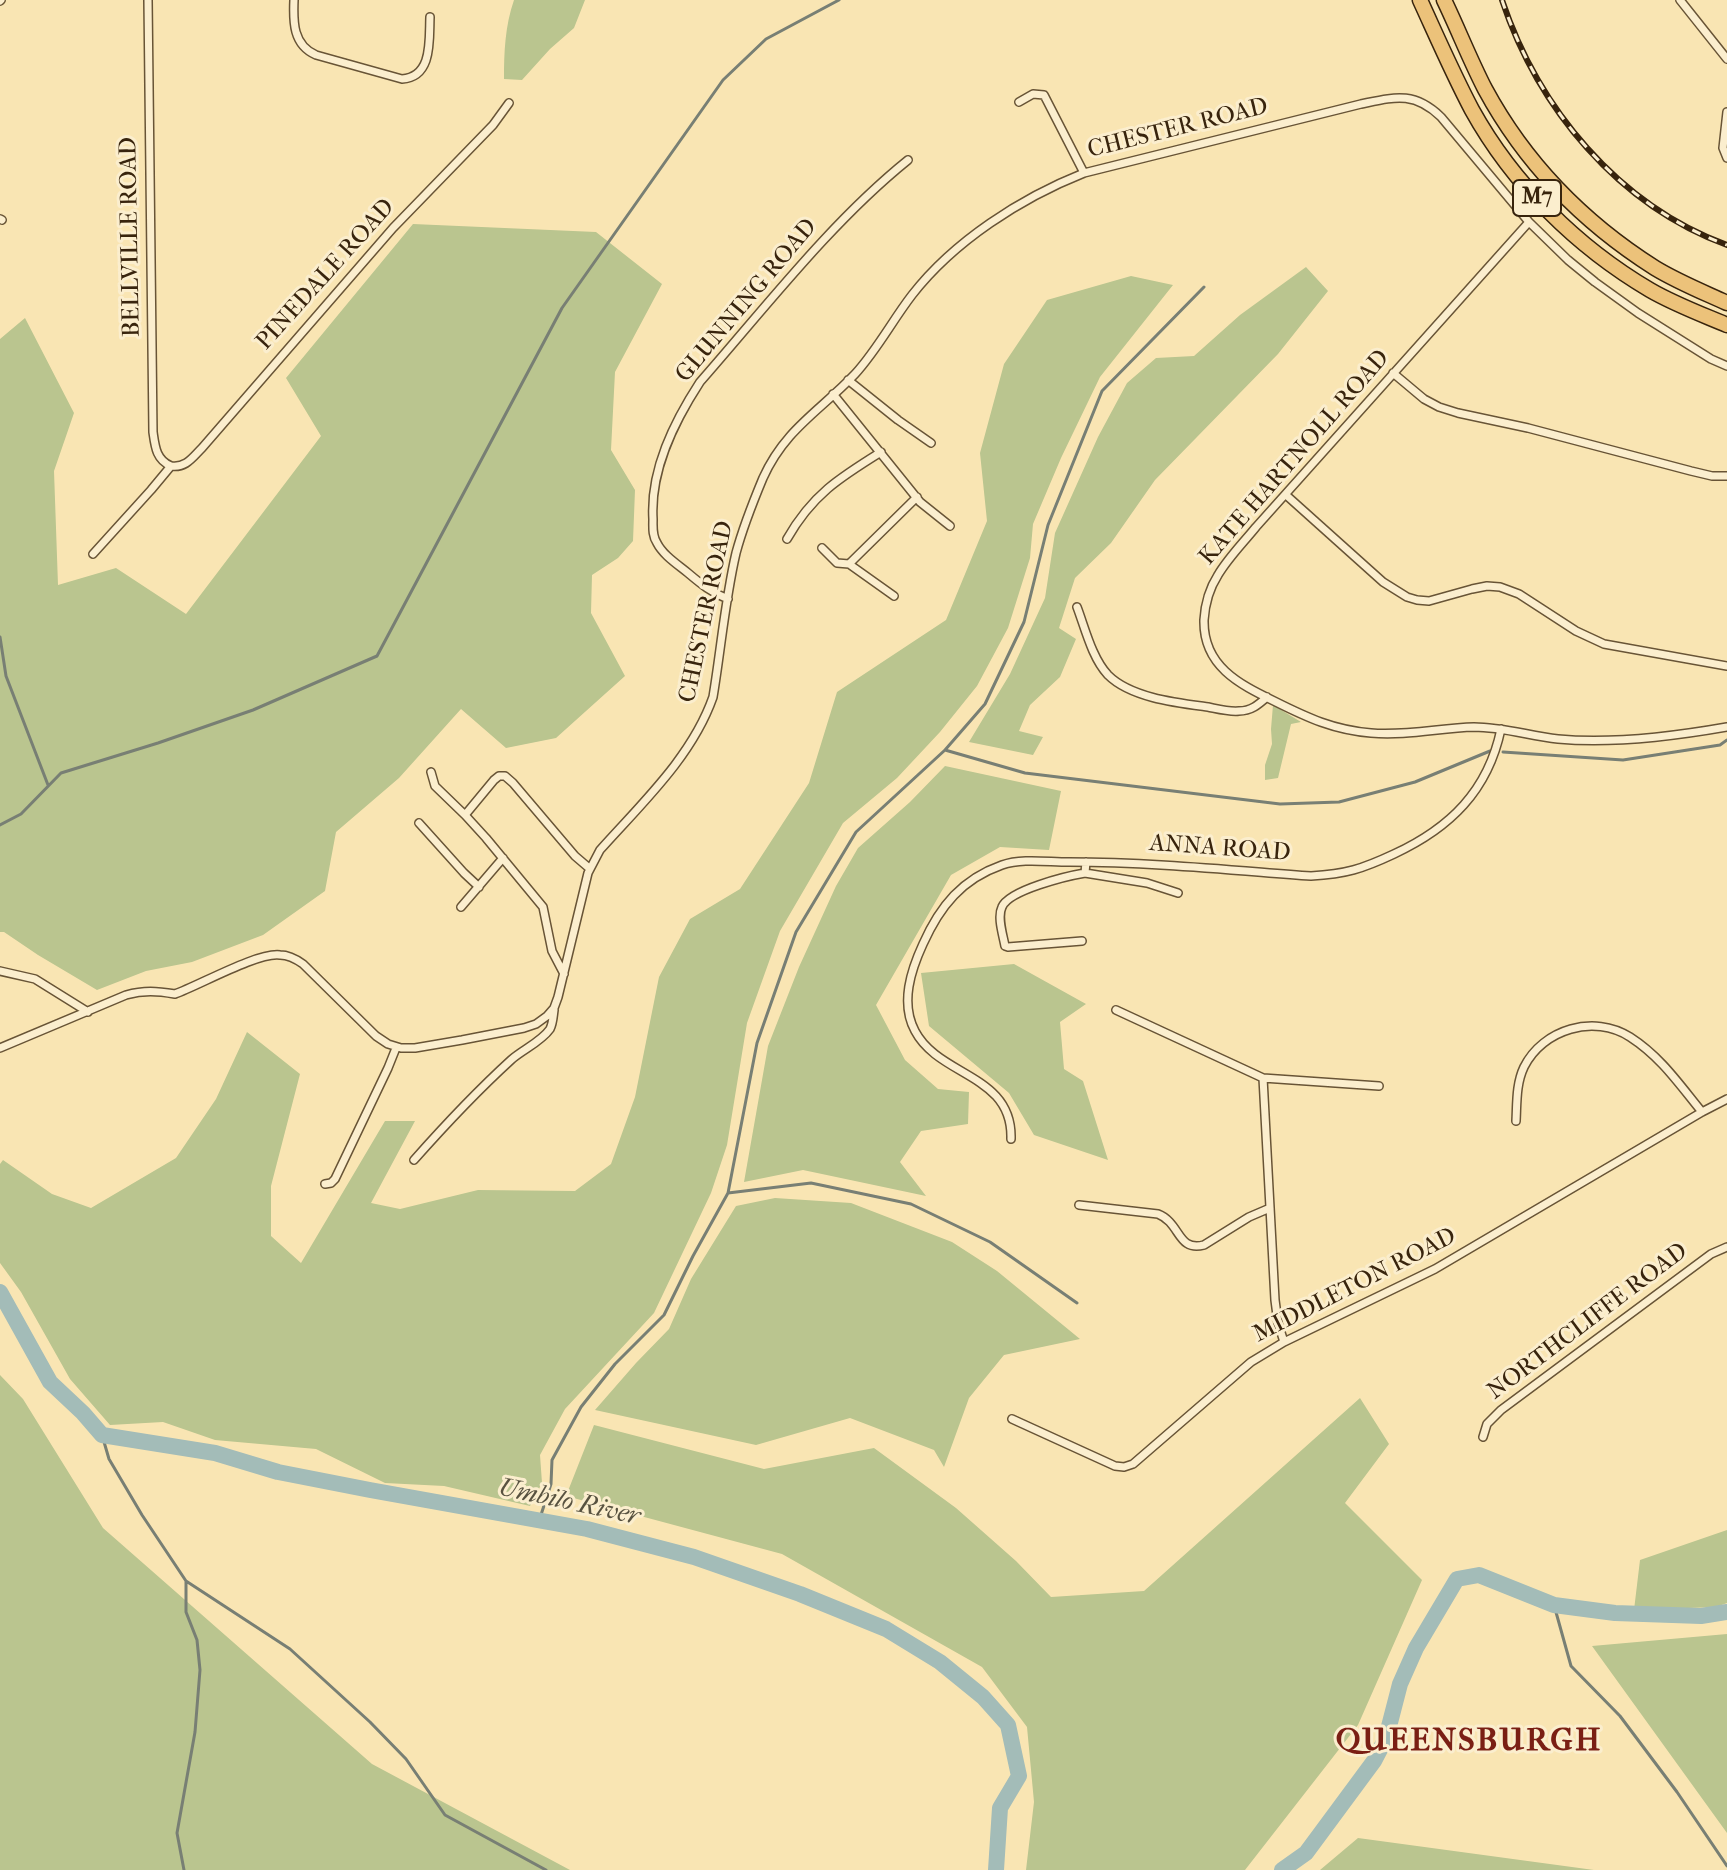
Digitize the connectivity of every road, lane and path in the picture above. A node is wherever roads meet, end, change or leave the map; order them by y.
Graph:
1 (148, 0) edge
2 (294, 0) edge
3 (1420, 0) edge
4 (1444, 0) edge
5 (1680, 0) edge
6 (430, 17) dead end
7 (1727, 59) edge
8 (1019, 102) dead end
9 (509, 103) dead end
10 (1727, 112) edge
11 (1727, 158) edge
12 (908, 160) dead end
13 (1084, 173) junction
14 (1529, 222) junction
15 (1727, 303) edge
16 (1727, 325) edge
17 (1727, 366) edge
18 (1393, 373) junction
19 (848, 380) junction
20 (833, 394) junction
21 (931, 443) dead end
22 (881, 452) junction
23 (171, 466) junction
24 (1727, 476) edge
25 (1286, 495) junction
26 (917, 497) junction
27 (950, 526) dead end
28 (787, 539) dead end
29 (822, 548) dead end
30 (93, 554) dead end
31 (849, 564) junction
32 (894, 596) dead end
33 (728, 599) junction
34 (1077, 607) dead end
35 (1727, 666) edge
36 (1267, 697) junction
37 (1727, 727) edge
38 (1501, 729) junction
39 (431, 772) dead end
40 (465, 815) junction
41 (419, 823) dead end
42 (503, 858) junction
43 (1086, 862) junction
44 (589, 868) junction
45 (1085, 873) junction
46 (479, 887) junction
47 (1178, 893) dead end
48 (461, 907) dead end
49 (1082, 941) dead end
50 (0, 971) edge
51 (564, 974) junction
52 (554, 1008) junction
53 (1116, 1010) dead end
54 (88, 1012) junction
55 (0, 1048) edge
56 (396, 1048) junction
57 (1263, 1078) junction
58 (1379, 1086) dead end
59 (1727, 1099) edge
60 (1702, 1112) junction
61 (1516, 1121) dead end
62 (1011, 1139) dead end
63 (414, 1160) dead end
64 (325, 1184) dead end
65 (1079, 1205) dead end
66 (1270, 1208) junction
67 (1727, 1247) edge
68 (1284, 1342) junction
69 (1012, 1419) dead end
70 (1483, 1437) dead end

1 - 23 street, BELLVILLE ROAD
2 - 6 street
3 - 16 highway, M7
4 - 15 highway, M7
5 - 7 street
8 - 13 street
9 - 23 street, PINEDALE ROAD
10 - 11 street
12 - 33 street, GLUNNING ROAD
13 - 14 street, CHESTER ROAD
13 - 19 street, CHESTER ROAD
14 - 17 street, CHESTER ROAD
14 - 18 street, KATE HARTNOLL ROAD
18 - 24 street
18 - 25 street, KATE HARTNOLL ROAD
19 - 20 street, CHESTER ROAD
19 - 21 street
20 - 22 street
20 - 33 street, CHESTER ROAD
22 - 26 street
22 - 28 street
23 - 30 street, PINEDALE ROAD
25 - 35 street
25 - 36 street, KATE HARTNOLL ROAD
26 - 27 street
26 - 31 street
29 - 31 street
31 - 32 street
33 - 44 street, CHESTER ROAD
34 - 36 street
36 - 38 street, KATE HARTNOLL ROAD
37 - 38 street, KATE HARTNOLL ROAD
38 - 43 street, ANNA ROAD
39 - 40 street
40 - 42 street
40 - 44 street
41 - 46 street
42 - 46 street
42 - 51 street
43 - 45 street
43 - 62 street, ANNA ROAD
44 - 51 street, CHESTER ROAD
45 - 47 street
45 - 49 street
46 - 48 street
50 - 54 street
51 - 52 street, CHESTER ROAD
52 - 56 street
52 - 63 street, CHESTER ROAD
53 - 57 street
54 - 55 street
54 - 56 street
56 - 64 street
57 - 58 street
57 - 66 street
59 - 60 street, MIDDLETON ROAD
60 - 61 street
60 - 68 street, MIDDLETON ROAD
65 - 66 street
66 - 68 street
67 - 70 street, NORTHCLIFFE ROAD
68 - 69 street, MIDDLETON ROAD

